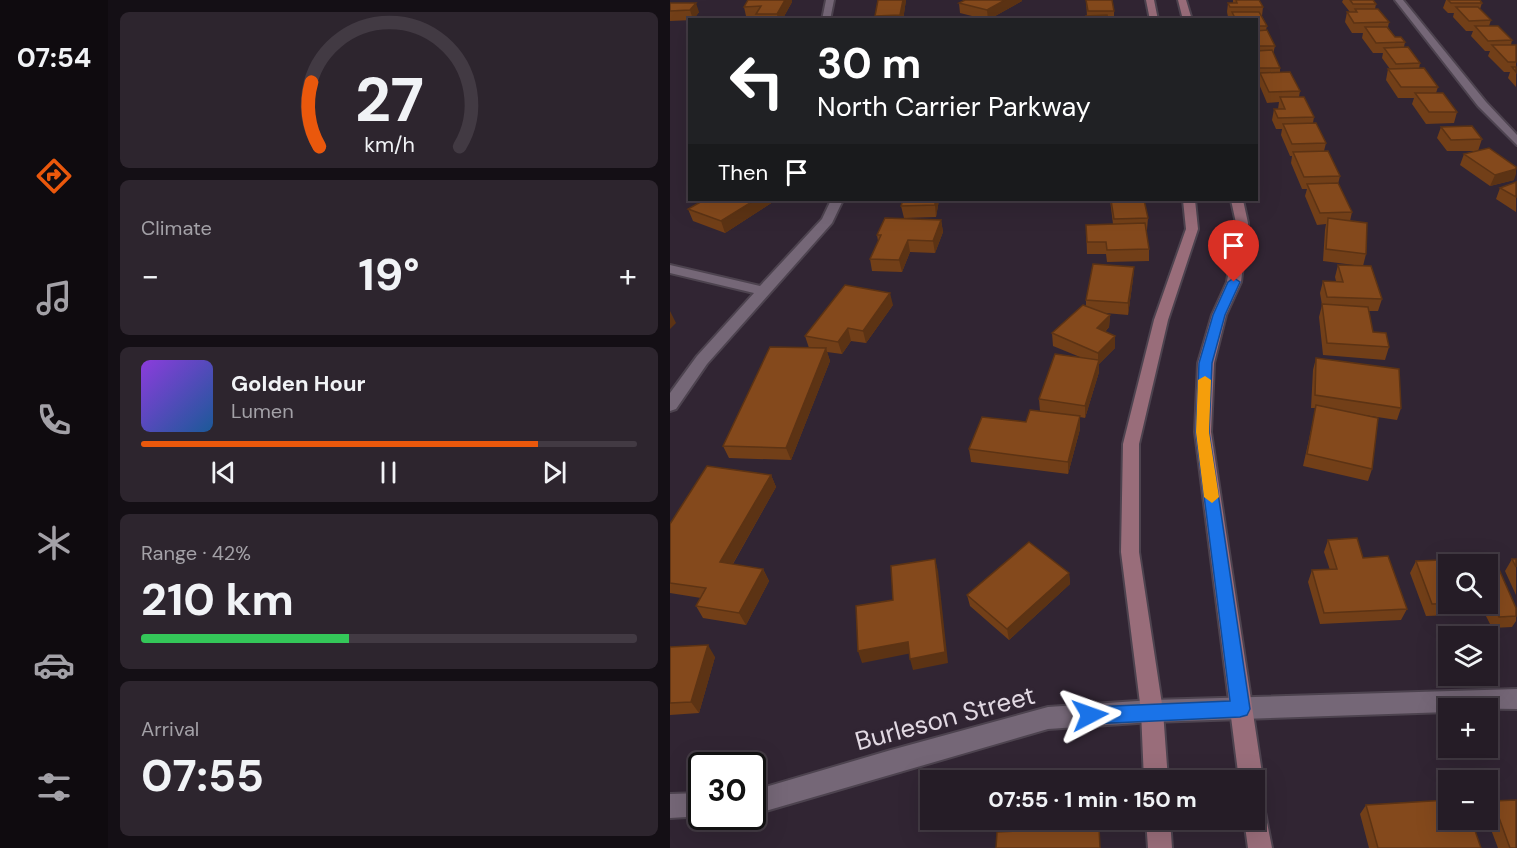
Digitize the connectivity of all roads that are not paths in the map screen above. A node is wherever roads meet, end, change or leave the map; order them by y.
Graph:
1 (829, 0) edge
2 (1150, 0) edge
3 (1182, 0) edge
4 (1399, 0) edge
5 (826, 18) edge
6 (1154, 18) edge
7 (1187, 18) edge
8 (1516, 142) edge
9 (837, 201) edge
10 (1189, 201) edge
11 (1237, 201) edge
12 (670, 269) edge
13 (766, 292) junction
14 (670, 405) edge
15 (1516, 699) edge
16 (1240, 709) junction
17 (1152, 711) junction
18 (1155, 770) edge
19 (1249, 770) edge
20 (766, 799) edge
21 (688, 805) edge
22 (670, 806) edge
23 (1159, 830) edge
24 (1258, 830) edge
25 (1160, 848) edge
26 (1260, 848) edge

1 - 5 street
2 - 6 main road
3 - 7 main road
4 - 8 street
9 - 13 street
10 - 17 main road
11 - 16 main road
12 - 13 street
13 - 14 street
15 - 16 street, Burleson Street
16 - 17 street, Burleson Street
16 - 19 main road
17 - 18 main road
17 - 20 street, Burleson Street
21 - 22 street
23 - 25 main road
24 - 26 main road

